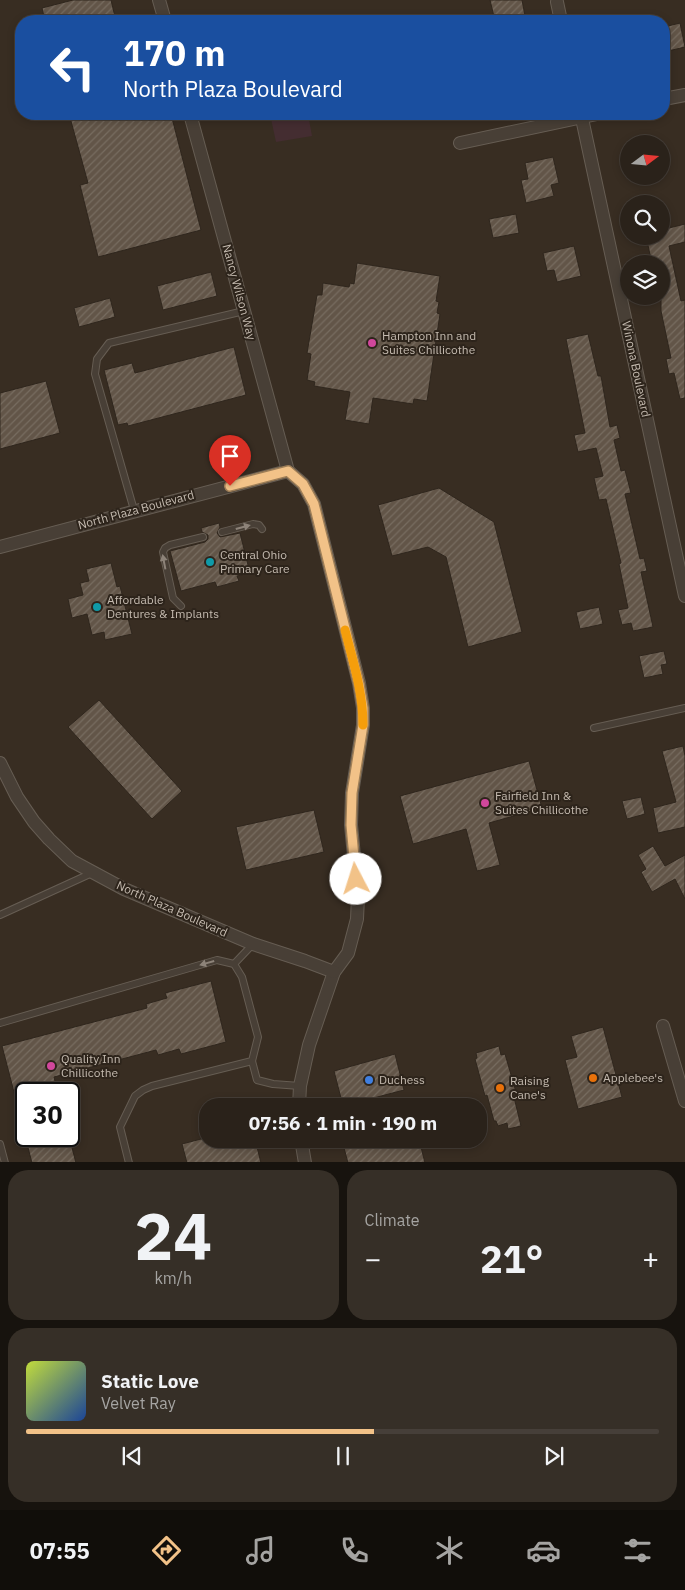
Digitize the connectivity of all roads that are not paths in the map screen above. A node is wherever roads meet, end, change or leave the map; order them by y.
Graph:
1 (159, 0) edge
2 (557, 2) dead end
3 (163, 15) edge
4 (560, 15) edge
5 (685, 95) edge
6 (670, 98) edge
7 (192, 120) edge
8 (559, 120) edge
9 (582, 120) edge
10 (460, 143) dead end
11 (244, 311) junction
12 (288, 471) junction
13 (134, 510) junction
14 (262, 529) dead end
15 (222, 532) dead end
16 (204, 537) dead end
17 (0, 547) edge
18 (685, 596) edge
19 (181, 606) dead end
20 (685, 708) edge
21 (594, 728) dead end
22 (0, 763) edge
23 (93, 873) junction
24 (0, 915) edge
25 (253, 944) junction
26 (234, 964) junction
27 (334, 972) junction
28 (0, 1023) edge
29 (664, 1026) dead end
30 (252, 1061) junction
31 (300, 1086) junction
32 (299, 1098) edge
33 (685, 1101) edge
34 (0, 1144) edge
35 (303, 1148) edge
36 (5, 1162) edge
37 (129, 1162) edge
38 (305, 1162) edge

1 - 3 street
2 - 4 street
5 - 6 street
7 - 11 street, Nancy Wilson Way
8 - 10 street
9 - 18 street, Winona Boulevard
11 - 12 street, Nancy Wilson Way
11 - 13 lane
12 - 13 street, North Plaza Boulevard
12 - 27 street
13 - 17 street, North Plaza Boulevard
15 -> 14 lane
19 -> 16 lane
20 - 21 lane
22 - 23 street, North Plaza Boulevard
23 - 24 lane
23 - 25 street, North Plaza Boulevard
25 - 26 lane
25 - 27 street, North Plaza Boulevard
26 -> 28 lane
26 - 30 lane
27 - 31 street
29 - 33 street
30 - 31 lane
30 - 37 lane
31 - 32 street
34 - 36 lane
35 - 38 street

